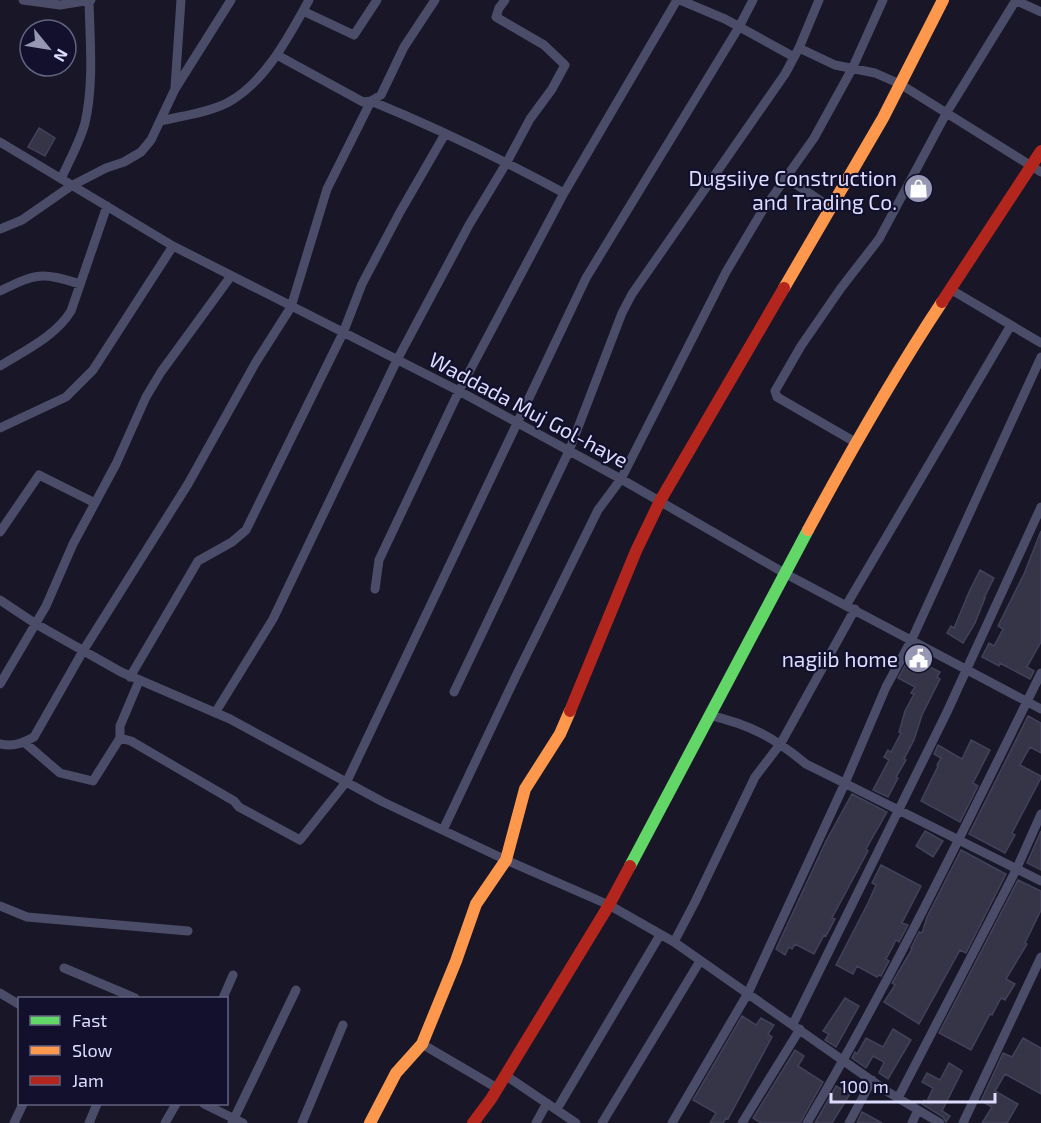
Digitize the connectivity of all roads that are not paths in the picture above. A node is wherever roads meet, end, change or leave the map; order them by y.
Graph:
1 (23, 0) edge
2 (181, 0) edge
3 (231, 0) edge
4 (309, 0) edge
5 (377, 0) edge
6 (435, 0) edge
7 (505, 0) edge
8 (678, 0) edge
9 (753, 0) edge
10 (819, 0) edge
11 (883, 0) edge
12 (943, 0) edge
13 (1015, 0) edge
14 (90, 1) edge
15 (303, 11) junction
16 (1041, 12) edge
17 (739, 27) junction
18 (797, 52) junction
19 (277, 55) junction
20 (852, 69) junction
21 (900, 84) junction
22 (175, 89) junction
23 (371, 101) junction
24 (947, 112) junction
25 (160, 121) junction
26 (445, 134) junction
27 (1, 146) edge
28 (1041, 151) edge
29 (507, 162) junction
30 (1036, 169) edge
31 (785, 177) junction
32 (61, 179) junction
33 (71, 186) junction
34 (564, 193) junction
35 (107, 206) junction
36 (830, 207) junction
37 (0, 229) edge
38 (173, 246) junction
39 (231, 276) junction
40 (80, 284) junction
41 (950, 289) junction
42 (0, 291) edge
43 (291, 307) junction
44 (1011, 325) junction
45 (343, 333) junction
46 (1041, 344) edge
47 (1041, 357) edge
48 (397, 360) junction
49 (0, 366) edge
50 (459, 391) junction
51 (518, 424) junction
52 (0, 428) edge
53 (855, 442) junction
54 (570, 452) junction
55 (621, 479) junction
56 (660, 501) junction
57 (95, 503) junction
58 (1041, 507) edge
59 (0, 532) edge
60 (786, 574) junction
61 (375, 589) dead end
62 (0, 600) edge
63 (851, 607) junction
64 (36, 624) junction
65 (912, 639) junction
66 (83, 651) junction
67 (966, 669) junction
68 (1041, 673) edge
69 (135, 679) junction
70 (0, 684) edge
71 (454, 692) dead end
72 (1027, 701) junction
73 (1041, 709) edge
74 (215, 713) junction
75 (709, 715) junction
76 (120, 738) junction
77 (24, 742) junction
78 (781, 743) junction
79 (0, 744) edge
80 (347, 781) junction
81 (846, 783) junction
82 (900, 810) junction
83 (1041, 814) edge
84 (443, 830) junction
85 (960, 841) junction
86 (506, 860) junction
87 (1016, 870) junction
88 (1041, 881) edge
89 (609, 905) junction
90 (0, 906) edge
91 (188, 931) dead end
92 (660, 935) junction
93 (674, 942) junction
94 (1041, 957) edge
95 (700, 961) junction
96 (64, 968) dead end
97 (233, 975) dead end
98 (297, 990) dead end
99 (0, 993) edge
100 (748, 993) junction
101 (130, 997) edge
102 (224, 997) edge
103 (18, 1004) edge
104 (343, 1025) dead end
105 (796, 1027) junction
106 (422, 1044) junction
107 (844, 1060) junction
108 (505, 1075) junction
109 (872, 1080) junction
110 (497, 1088) junction
111 (898, 1098) junction
112 (547, 1103) junction
113 (23, 1105) edge
114 (97, 1105) edge
115 (175, 1105) edge
116 (206, 1105) edge
117 (557, 1109) junction
118 (918, 1110) junction
119 (233, 1121) edge
120 (14, 1123) edge
121 (89, 1123) edge
122 (165, 1123) edge
123 (243, 1123) edge
124 (302, 1123) edge
125 (370, 1123) edge
126 (473, 1123) edge
127 (536, 1123) edge
128 (576, 1123) edge
129 (602, 1123) edge
130 (672, 1123) edge
131 (742, 1123) edge
132 (807, 1123) edge
133 (849, 1123) edge
134 (912, 1123) edge
135 (940, 1123) edge
136 (963, 1123) edge

1 - 14 street
2 - 22 street
3 - 22 street
4 - 15 street
5 - 15 street
6 - 23 street
7 - 29 street
8 - 17 street
8 - 34 street
9 - 17 street
10 - 18 street
11 - 20 street
12 - 21 street
13 - 16 street
13 - 24 street
14 - 32 street
15 - 19 street
17 - 18 street
17 - 51 street
18 - 20 street
18 - 54 street
19 - 23 street
19 - 25 street
20 - 21 street
20 - 31 street
21 - 24 street
21 - 36 street
22 - 25 street
23 - 26 street
23 - 43 street
24 - 30 street
24 - 53 street
25 - 33 street
26 - 29 street
26 - 45 street
27 - 32 street, Waddada Muj Gol-haye
28 - 30 street
29 - 34 street
29 - 48 street
30 - 41 street
31 - 36 street
31 - 55 street
32 - 33 street, Waddada Muj Gol-haye
33 - 35 street, Waddada Muj Gol-haye
33 - 37 street
34 - 50 street
35 - 38 street, Waddada Muj Gol-haye
35 - 40 street
36 - 56 street
38 - 39 street, Waddada Muj Gol-haye
38 - 52 street
39 - 43 street, Waddada Muj Gol-haye
39 - 57 street
40 - 42 street
40 - 49 street
41 - 44 street
41 - 53 street
43 - 45 street, Waddada Muj Gol-haye
43 - 66 street
44 - 46 street
44 - 63 street
45 - 48 street, Waddada Muj Gol-haye
45 - 69 street
47 - 65 street
48 - 50 street, Waddada Muj Gol-haye
48 - 74 street
50 - 51 street, Waddada Muj Gol-haye
50 - 61 street
51 - 54 street, Waddada Muj Gol-haye
51 - 80 street
53 - 60 street
54 - 55 street, Waddada Muj Gol-haye
54 - 71 street
55 - 56 street, Waddada Muj Gol-haye
55 - 84 street
56 - 60 street, Waddada Muj Gol-haye
56 - 86 street
57 - 59 street
57 - 64 street
58 - 67 street
60 - 63 street, Waddada Muj Gol-haye
60 - 75 street
62 - 64 street
63 - 65 street, Waddada Muj Gol-haye
63 - 78 street
64 - 66 street
64 - 70 street
65 - 67 street, Waddada Muj Gol-haye
65 - 81 street
66 - 69 street
66 - 77 street
67 - 72 street, Waddada Muj Gol-haye
67 - 82 street
68 - 72 street
69 - 74 street
69 - 76 street
72 - 73 street, Waddada Muj Gol-haye
72 - 85 street
74 - 80 street
75 - 78 street
75 - 89 street
76 - 77 street
76 - 80 street
77 - 79 street
78 - 81 street
78 - 93 street
80 - 84 street
81 - 82 street
81 - 100 street
82 - 85 street
82 - 105 street
83 - 87 street
84 - 86 street
85 - 87 street
85 - 107 street
86 - 89 street
86 - 106 street
87 - 88 street
87 - 111 street
89 - 92 street
89 - 108 street
90 - 91 street
92 - 93 street
92 - 117 street
93 - 95 street
94 - 136 street
95 - 100 street
95 - 129 street
96 - 101 street
97 - 102 street
98 - 119 street
99 - 103 street
100 - 105 street
100 - 130 street
104 - 124 street
105 - 107 street
105 - 131 street
106 - 110 street
106 - 125 street
107 - 109 street
107 - 132 street
108 - 110 street
108 - 112 street
109 - 111 street
109 - 133 street
110 - 126 street
111 - 118 street
112 - 117 street
112 - 127 street
113 - 120 street
114 - 121 street
115 - 122 street
116 - 119 street
117 - 128 street
118 - 134 street
118 - 135 street
119 - 123 street

